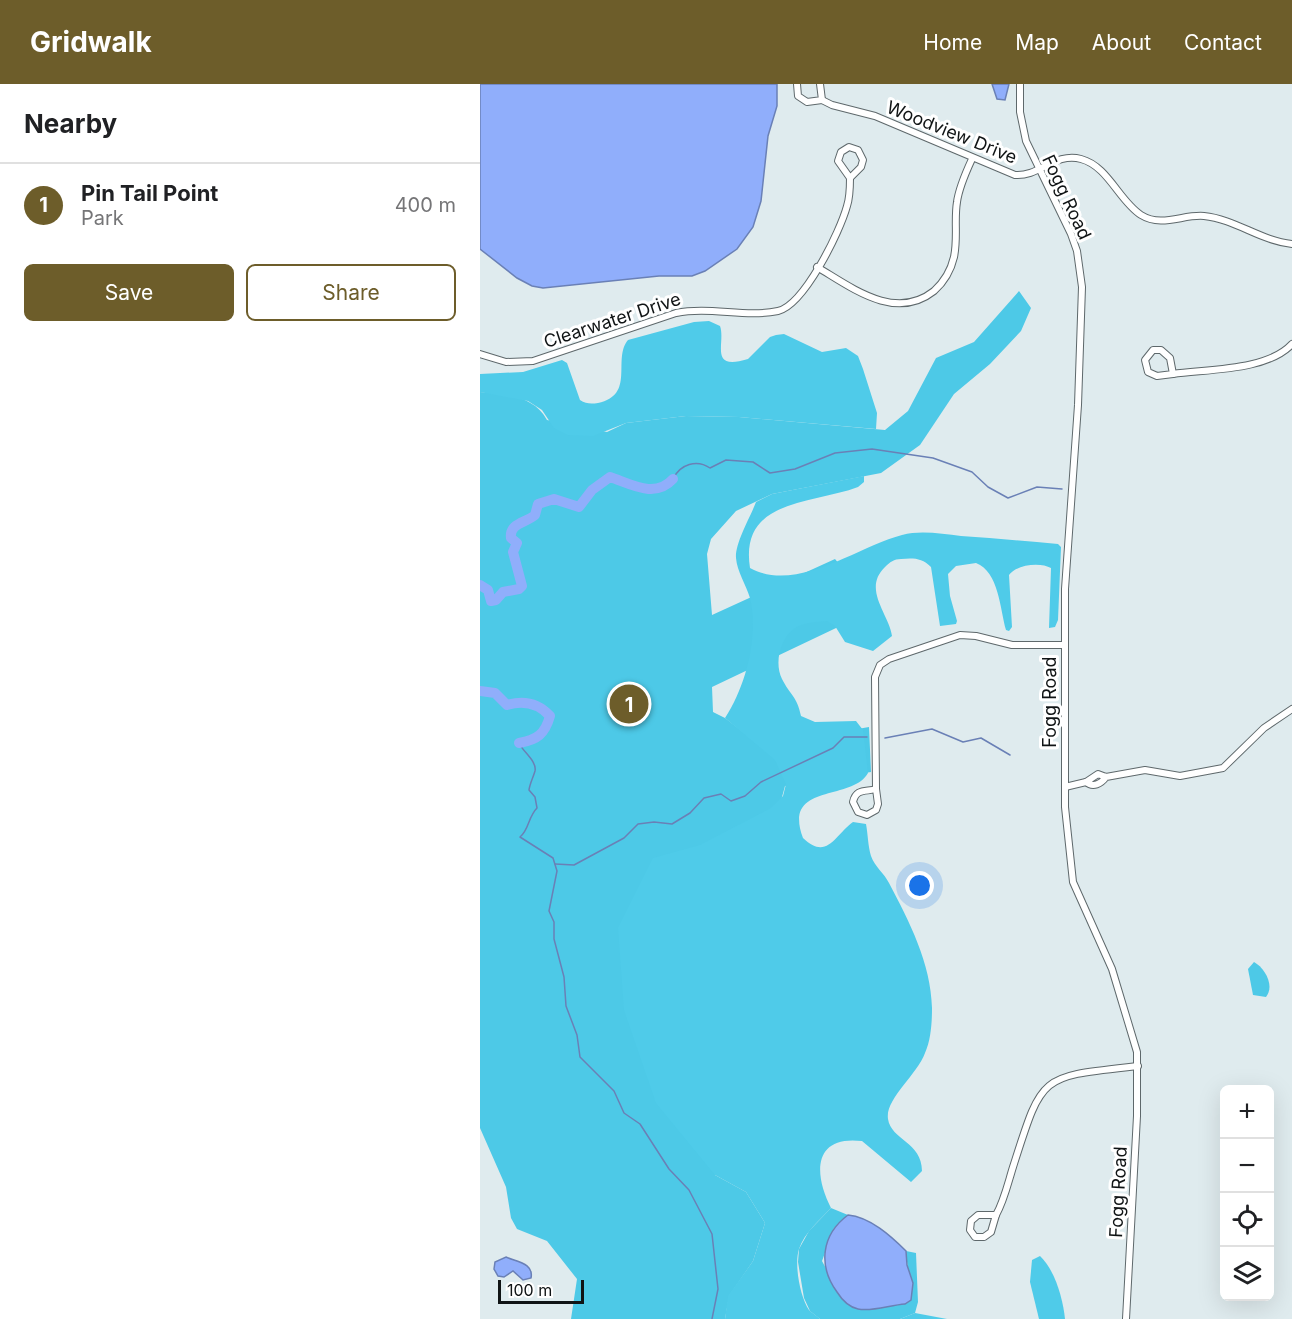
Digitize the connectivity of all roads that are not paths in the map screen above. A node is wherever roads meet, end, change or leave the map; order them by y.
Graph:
1 (797, 84) edge
2 (820, 84) edge
3 (1020, 84) edge
4 (822, 100) junction
5 (972, 159) junction
6 (1037, 168) junction
7 (850, 178) junction
8 (1292, 244) edge
9 (817, 267) junction
10 (1292, 344) edge
11 (480, 354) edge
12 (1173, 374) junction
13 (1064, 645) junction
14 (1292, 709) edge
15 (1065, 787) junction
16 (876, 789) junction
17 (1138, 1066) junction
18 (996, 1215) junction
19 (1126, 1319) edge

1 - 4 street, Woodview Drive
2 - 4 street
3 - 6 street, Fogg Road
4 - 5 street, Woodview Drive
5 - 6 street, Woodview Drive
5 - 9 street
6 - 8 street, Woodview Drive
6 - 13 street, Fogg Road
7 - 7 street, Clearwater Drive
7 - 9 street, Clearwater Drive
9 - 11 street, Clearwater Drive
10 - 12 street
12 - 12 street
13 - 15 street, Fogg Road
13 - 16 street
14 - 15 street
15 - 17 street, Fogg Road
16 - 16 street
17 - 18 street
17 - 19 street, Fogg Road
18 - 18 street

